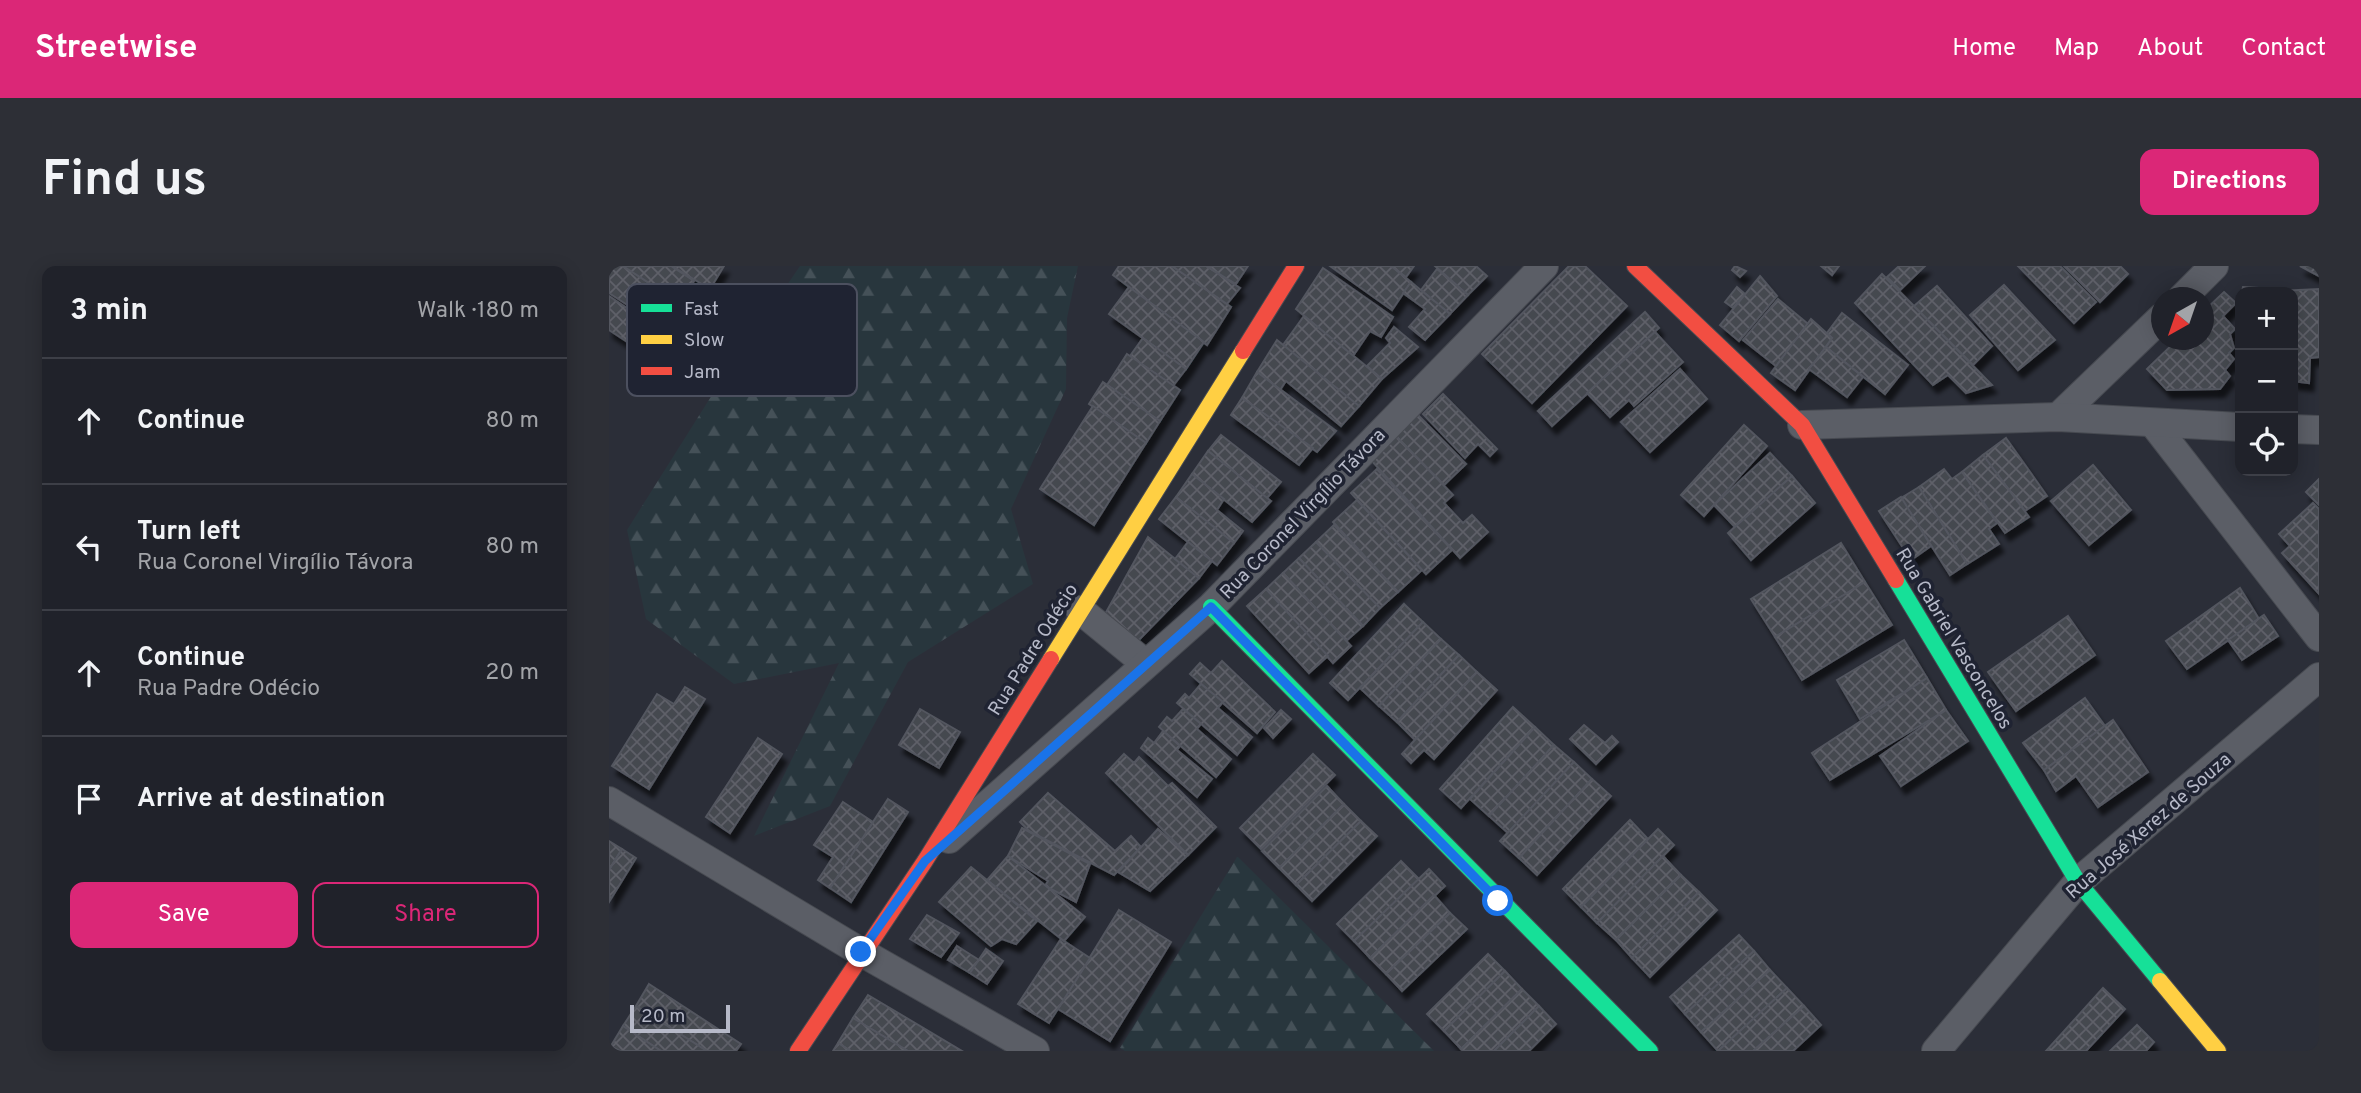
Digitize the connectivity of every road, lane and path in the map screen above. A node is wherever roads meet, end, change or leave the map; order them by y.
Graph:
1 (1296, 266) edge
2 (1544, 266) edge
3 (1635, 266) edge
4 (2214, 266) edge
5 (2193, 287) edge
6 (2151, 328) edge
7 (2058, 417) junction
8 (2153, 423) junction
9 (1802, 425) junction
10 (2235, 427) edge
11 (2298, 429) edge
12 (2319, 430) edge
13 (1211, 607) junction
14 (1080, 610) junction
15 (2319, 637) edge
16 (1146, 664) junction
17 (2319, 677) edge
18 (609, 801) edge
19 (925, 861) junction
20 (2078, 882) junction
21 (861, 952) junction
22 (798, 1051) edge
23 (1035, 1051) edge
24 (1650, 1051) edge
25 (1936, 1051) edge
26 (2218, 1051) edge

1 - 14 street, Rua Padre Odécio
2 - 13 street, Rua Coronel Virgílio Távora
3 - 9 street, Rua Gabriel Vasconcelos
4 - 5 street
6 - 7 street
7 - 8 street
7 - 9 street
8 - 10 street
8 - 15 street
9 - 20 street, Rua Gabriel Vasconcelos
11 - 12 street
13 - 16 street, Rua Coronel Virgílio Távora
13 - 24 street
14 - 16 street
14 - 19 street, Rua Padre Odécio
16 - 19 street, Rua Coronel Virgílio Távora
17 - 20 street, Rua José Xerez de Souza
18 - 21 street
19 - 21 street, Rua Padre Odécio
20 - 25 street, Rua José Xerez de Souza
20 - 26 street, Rua Gabriel Vasconcelos
21 - 22 street, Rua Padre Odécio
21 - 23 street

